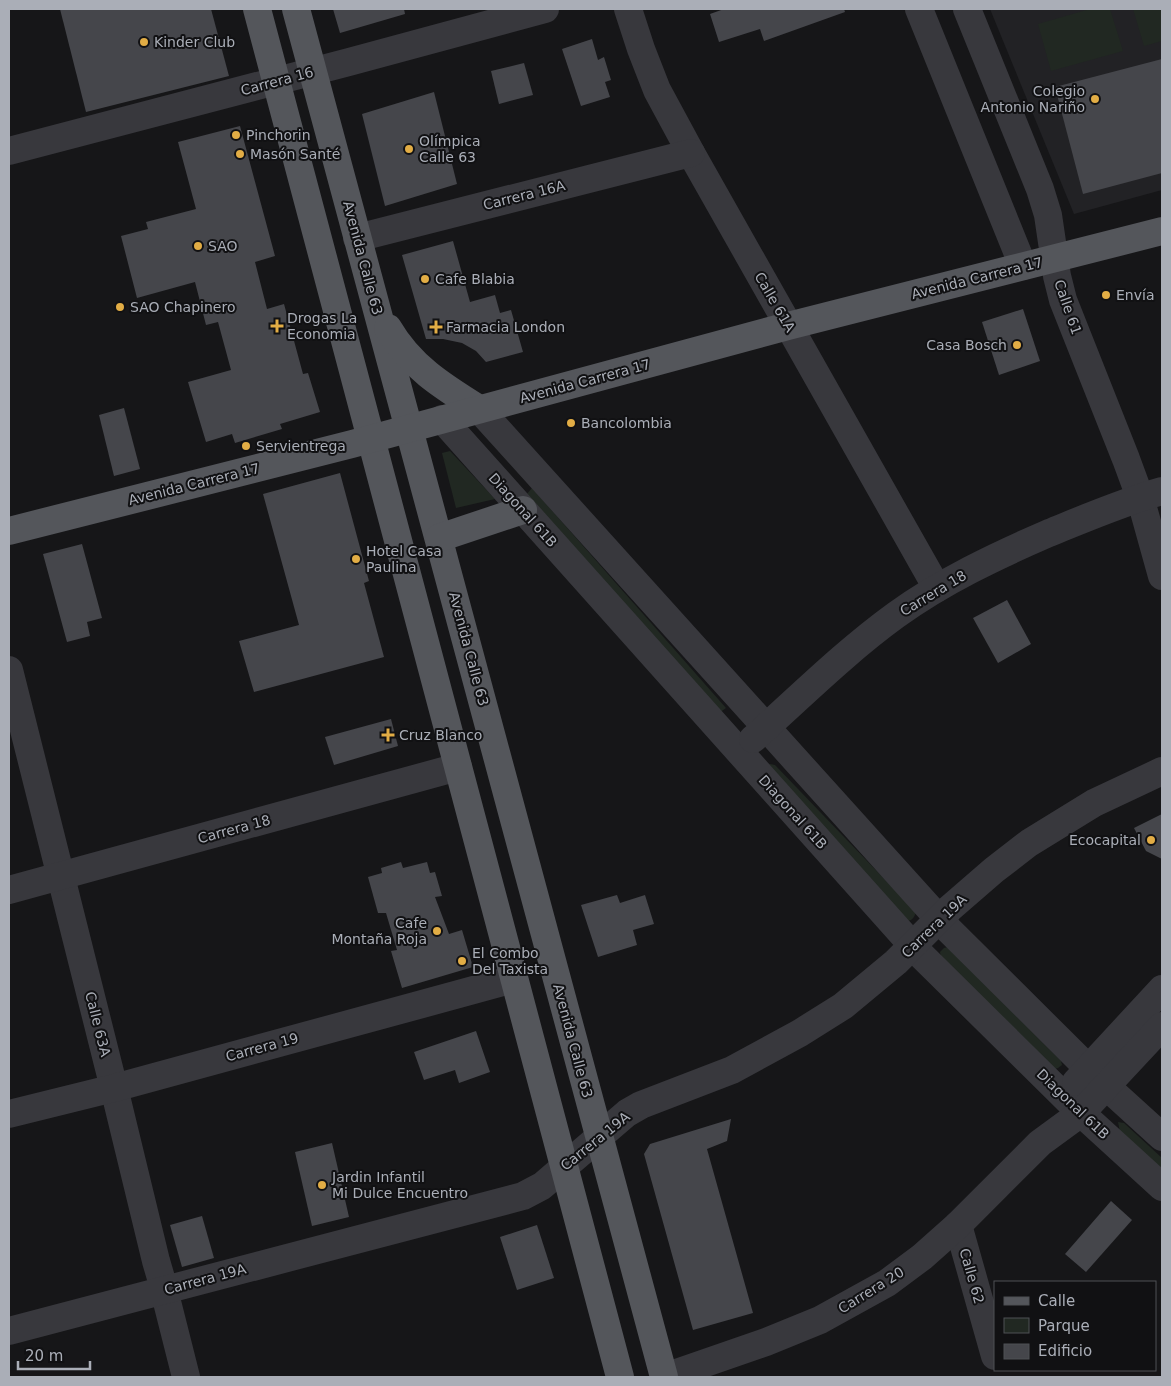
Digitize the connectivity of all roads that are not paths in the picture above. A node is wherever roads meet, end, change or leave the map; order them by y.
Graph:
1 (257, 9) edge
2 (296, 9) edge
3 (545, 9) edge
4 (628, 9) edge
5 (919, 9) edge
6 (967, 9) edge
7 (312, 71) junction
8 (276, 81) junction
9 (9, 151) edge
10 (691, 153) junction
11 (1162, 230) edge
12 (357, 238) junction
13 (1055, 258) junction
14 (1023, 266) junction
15 (376, 308) junction
16 (788, 326) junction
17 (479, 409) junction
18 (442, 419) junction
19 (409, 428) junction
20 (370, 438) junction
21 (1151, 494) edge
22 (523, 510) junction
23 (9, 531) edge
24 (438, 538) junction
25 (1162, 576) edge
26 (937, 588) junction
27 (9, 670) edge
28 (766, 727) junction
29 (739, 751) junction
30 (458, 767) junction
31 (1162, 771) edge
32 (60, 876) junction
33 (9, 890) edge
34 (940, 919) junction
35 (912, 945) junction
36 (514, 979) junction
37 (1162, 989) edge
38 (1162, 1026) edge
39 (1097, 1077) junction
40 (114, 1088) junction
41 (1072, 1104) junction
42 (9, 1114) edge
43 (599, 1136) junction
44 (1162, 1137) edge
45 (564, 1167) junction
46 (1162, 1187) edge
47 (961, 1236) junction
48 (164, 1290) junction
49 (9, 1331) edge
50 (994, 1352) edge
51 (186, 1377) edge
52 (620, 1377) edge
53 (664, 1377) edge

1 - 8 main road
2 - 7 main road, Avenida Calle 63
3 - 7 street, Carrera 16
4 - 10 street, Calle 61A
5 - 14 street
6 - 13 street, Calle 61
7 - 8 street, Carrera 16
7 - 12 main road, Avenida Calle 63
8 - 9 street, Carrera 16
8 - 20 main road
10 - 12 street, Carrera 16A
10 - 16 street, Calle 61A
11 - 13 main road, Avenida Carrera 17
12 - 15 main road, Avenida Calle 63
13 - 14 main road, Avenida Carrera 17
13 - 21 street, Calle 61
14 - 16 main road, Avenida Carrera 17
15 - 17 main road
15 - 19 main road, Avenida Calle 63
16 - 17 main road, Avenida Carrera 17
16 - 26 street, Calle 61A
17 - 18 main road, Avenida Carrera 17
17 - 28 street
18 - 19 main road, Avenida Carrera 17
18 - 22 street, Diagonal 61B
19 - 20 main road, Avenida Carrera 17
19 - 24 main road, Avenida Calle 63
20 - 23 main road, Avenida Carrera 17
20 - 30 main road
21 - 25 street, Calle 61
21 - 26 street, Carrera 18
22 - 24 main road
22 - 29 street, Diagonal 61B
24 - 43 main road, Avenida Calle 63
26 - 28 street, Carrera 18
27 - 32 street, Calle 63A
28 - 29 street, Carrera 18
28 - 34 street
29 - 35 street, Diagonal 61B
30 - 32 street, Carrera 18
30 - 36 main road
31 - 34 street, Carrera 19A
32 - 33 street, Carrera 18
32 - 40 street, Calle 63A
34 - 35 street, Carrera 19A
34 - 39 street
35 - 41 street, Diagonal 61B
35 - 43 street, Carrera 19A
36 - 40 street, Carrera 19
36 - 45 main road
37 - 39 street, Carrera 20
38 - 39 street, Carrera 20
39 - 41 street, Carrera 20
39 - 44 street
40 - 42 street, Carrera 19
40 - 48 street, Calle 63A
41 - 46 street, Diagonal 61B
41 - 47 street, Carrera 20
43 - 45 street, Carrera 19A
43 - 53 main road, Avenida Calle 63
45 - 48 street, Carrera 19A
45 - 52 main road
47 - 50 street, Calle 62
47 - 53 street, Carrera 20
48 - 49 street, Carrera 19A
48 - 51 street, Calle 63A

